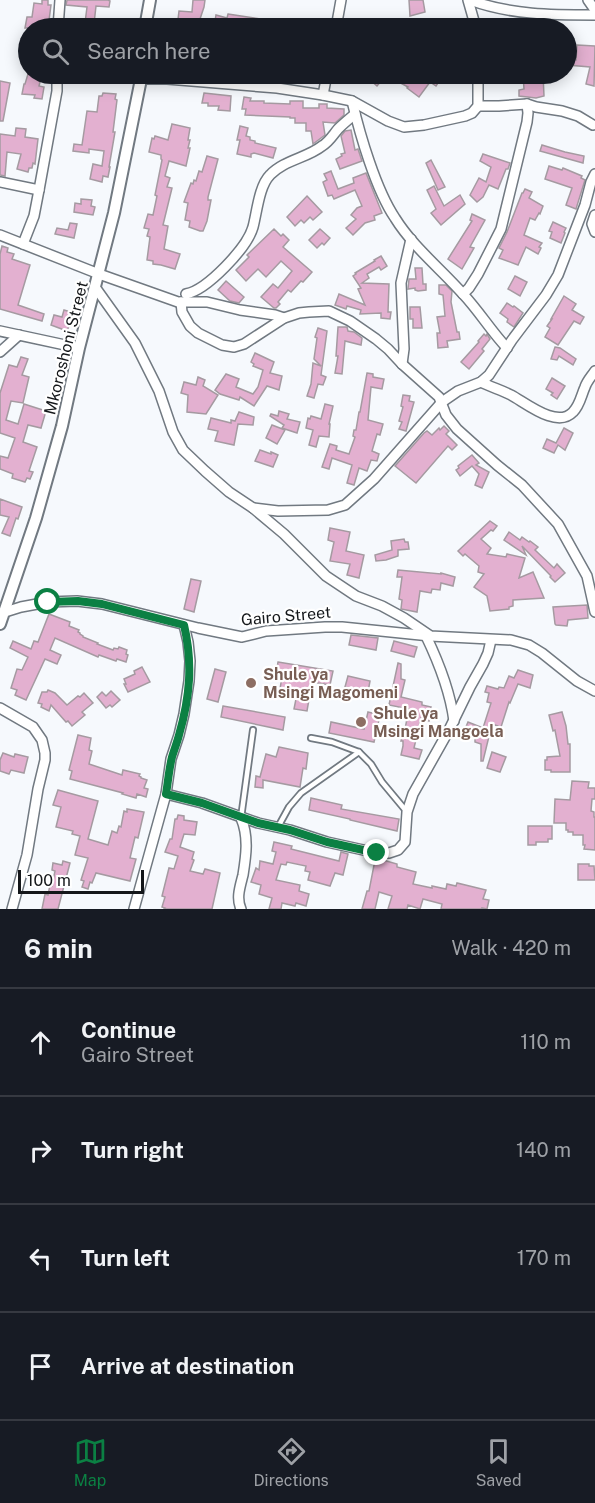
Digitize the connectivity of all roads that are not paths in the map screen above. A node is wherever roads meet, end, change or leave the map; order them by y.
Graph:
1 (60, 0) edge
2 (150, 0) edge
3 (341, 0) edge
4 (469, 0) edge
5 (588, 0) edge
6 (595, 12) edge
7 (59, 18) edge
8 (147, 18) edge
9 (338, 18) edge
10 (474, 18) edge
11 (57, 84) edge
12 (140, 84) edge
13 (228, 84) edge
14 (325, 84) edge
15 (478, 84) edge
16 (323, 95) junction
17 (352, 101) junction
18 (527, 104) junction
19 (478, 106) junction
20 (355, 114) junction
21 (593, 125) dead end
22 (0, 182) edge
23 (594, 182) edge
24 (39, 190) junction
25 (595, 215) edge
26 (595, 232) edge
27 (0, 235) edge
28 (411, 239) junction
29 (23, 244) junction
30 (99, 273) junction
31 (96, 287) junction
32 (463, 294) junction
33 (183, 298) junction
34 (284, 318) junction
35 (0, 331) edge
36 (19, 335) junction
37 (79, 348) junction
38 (507, 348) junction
39 (0, 352) edge
40 (402, 364) junction
41 (595, 372) edge
42 (481, 382) junction
43 (442, 402) junction
44 (253, 508) junction
45 (4, 609) edge
46 (595, 612) edge
47 (0, 624) edge
48 (184, 625) junction
49 (428, 636) junction
50 (491, 639) junction
51 (595, 685) edge
52 (595, 691) edge
53 (595, 697) edge
54 (0, 708) edge
55 (454, 721) junction
56 (253, 730) dead end
57 (311, 738) dead end
58 (359, 752) junction
59 (166, 794) junction
60 (407, 812) junction
61 (241, 818) junction
62 (278, 827) junction
63 (238, 907) edge
64 (12, 909) edge
65 (134, 909) edge

1 - 7 street
2 - 8 street
3 - 9 street
4 - 6 street
4 - 10 street
5 - 6 street
11 - 24 street
12 - 30 street, Mkoroshoni Street
13 - 16 street
14 - 16 street
15 - 19 street
16 - 17 street
17 - 19 street
17 - 20 street
18 - 19 street
18 - 21 street
18 - 32 street
20 - 28 street
20 - 33 street
22 - 24 street
23 - 38 street
24 - 29 street
25 - 26 street
27 - 29 street
28 - 32 street
28 - 40 street
29 - 30 street
30 - 31 street, Mkoroshoni Street
30 - 33 street
31 - 37 street, Mkoroshoni Street
31 - 44 street
32 - 38 street
33 - 34 street
33 - 34 street
34 - 40 street
35 - 36 street
36 - 37 street
36 - 39 street
37 - 45 street, Mkoroshoni Street
38 - 42 street
40 - 43 street
41 - 42 street
42 - 43 street
43 - 44 street
43 - 46 street
44 - 49 street
45 - 47 street, Mkoroshoni Street
45 - 48 street, Gairo Street
48 - 49 street, Gairo Street
48 - 59 street
49 - 50 street, Gairo Street
49 - 55 street
50 - 52 street, Gairo Street
50 - 55 street
51 - 52 street
52 - 53 street
54 - 64 street
55 - 60 street
56 - 61 lane
57 - 58 lane
58 - 60 lane
58 - 62 lane
59 - 61 street
59 - 65 street
60 - 62 street
61 - 62 street
61 - 63 street

